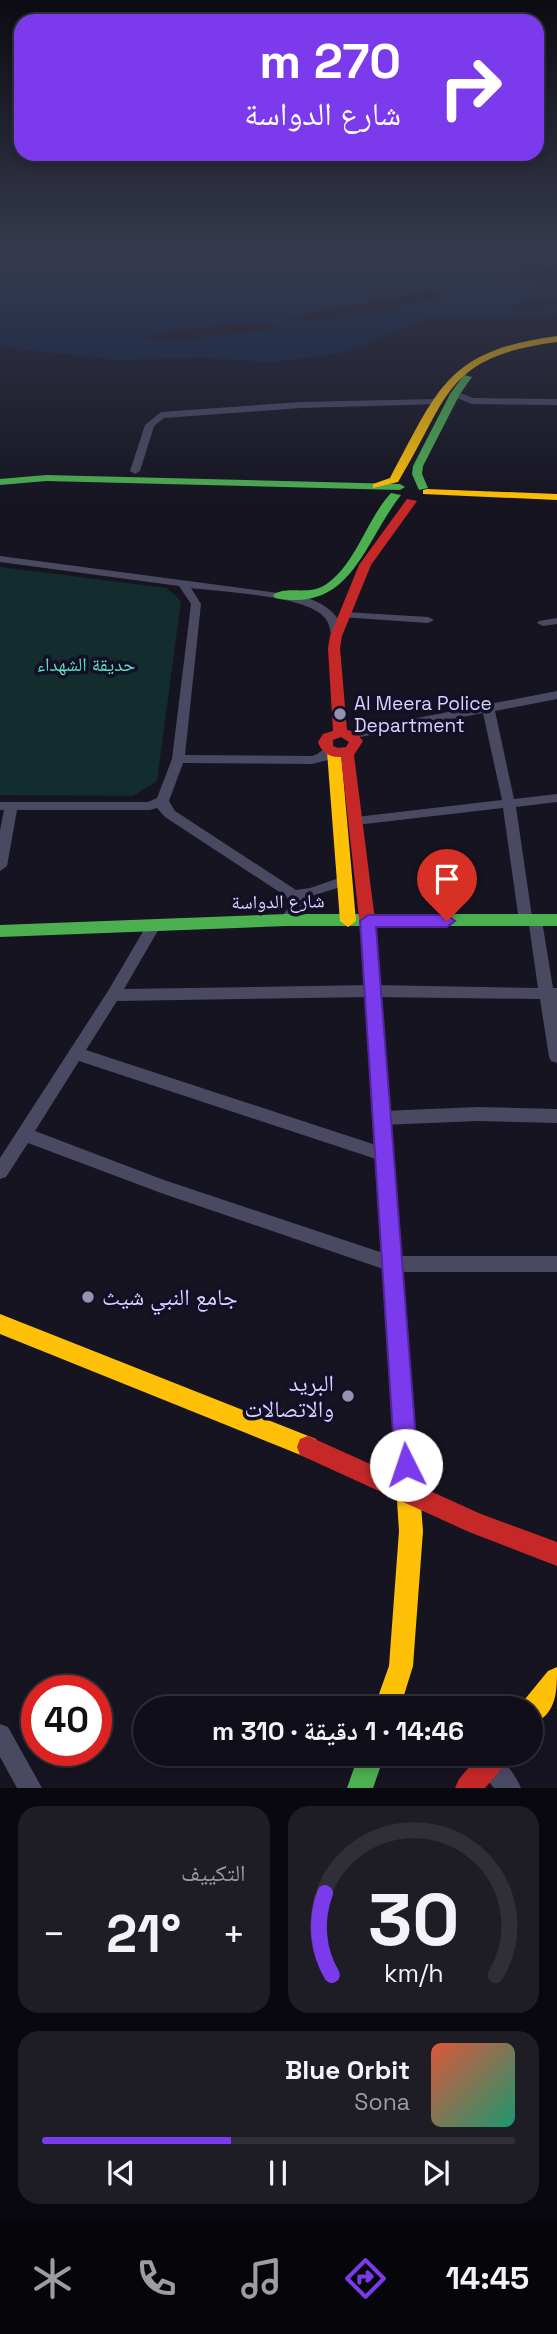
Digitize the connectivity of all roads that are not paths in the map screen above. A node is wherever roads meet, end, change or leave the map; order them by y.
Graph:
1 (557, 339) edge
2 (557, 344) edge
3 (455, 387) junction
4 (477, 401) junction
5 (556, 404) edge
6 (441, 405) junction
7 (421, 445) junction
8 (135, 471) dead end
9 (0, 482) edge
10 (374, 486) junction
11 (0, 491) edge
12 (396, 492) junction
13 (422, 495) junction
14 (557, 497) edge
15 (0, 560) edge
16 (183, 584) junction
17 (279, 595) junction
18 (345, 615) junction
19 (428, 620) dead end
20 (557, 621) edge
21 (543, 622) dead end
22 (336, 636) junction
23 (557, 695) edge
24 (488, 707) junction
25 (345, 734) junction
26 (337, 751) junction
27 (178, 759) junction
28 (557, 798) edge
29 (162, 801) junction
30 (509, 804) junction
31 (6, 806) edge
32 (356, 821) junction
33 (0, 866) edge
34 (345, 881) junction
35 (294, 895) junction
36 (286, 920) junction
37 (557, 920) edge
38 (348, 921) junction
39 (368, 921) junction
40 (530, 921) junction
41 (153, 928) junction
42 (0, 931) edge
43 (373, 991) junction
44 (552, 994) edge
45 (113, 995) junction
46 (75, 1053) junction
47 (557, 1057) edge
48 (557, 1116) edge
49 (382, 1118) junction
50 (24, 1135) junction
51 (385, 1155) junction
52 (0, 1172) edge
53 (392, 1264) junction
54 (557, 1264) edge
55 (0, 1325) edge
56 (408, 1490) junction
57 (557, 1554) edge
58 (557, 1680) edge
59 (391, 1696) edge
60 (543, 1697) edge
61 (0, 1735) edge
62 (368, 1766) edge
63 (487, 1766) edge
64 (497, 1766) edge
65 (30, 1788) edge
66 (360, 1788) edge
67 (468, 1788) edge
68 (509, 1788) edge

1 - 3 street
2 - 3 street
3 - 4 street
3 - 6 street
4 - 5 street
4 - 6 street
6 - 7 street
6 - 8 street
7 - 10 street
7 - 13 street
9 - 10 street
10 - 12 street
11 - 12 street
12 - 13 street
12 - 17 street
13 - 14 street
13 - 18 street
15 - 16 street
16 - 17 street
16 - 27 street
17 - 22 street
18 - 19 street
18 - 22 street
20 - 21 street
22 - 25 street
23 - 24 street
24 - 25 street
24 - 30 street
25 - 26 street
25 - 26 street
26 - 27 street
26 - 32 street
26 - 34 street
27 - 29 street
28 - 30 street
29 - 31 street
29 - 35 street
30 - 32 street
30 - 40 street
31 - 33 street
32 - 39 street
34 - 35 street
34 - 38 street
35 - 36 street
36 - 38 street, شارع الدواسة
36 - 41 street, شارع الدواسة
37 - 40 street, شارع الدواسة
38 - 39 street, شارع الدواسة
39 - 40 street, شارع الدواسة
39 - 43 street
40 - 44 street
41 - 42 street, شارع الدواسة
41 - 45 street
43 - 44 street
43 - 45 street
43 - 49 street
44 - 47 street
45 - 46 street
46 - 50 street
46 - 51 street
48 - 49 street
49 - 51 street
50 - 52 street
50 - 53 street
51 - 53 street
53 - 54 street
53 - 56 street
55 - 56 street
56 - 57 street
56 - 59 street
58 - 60 street
61 - 65 street
62 - 66 street
63 - 67 street
64 - 68 street

